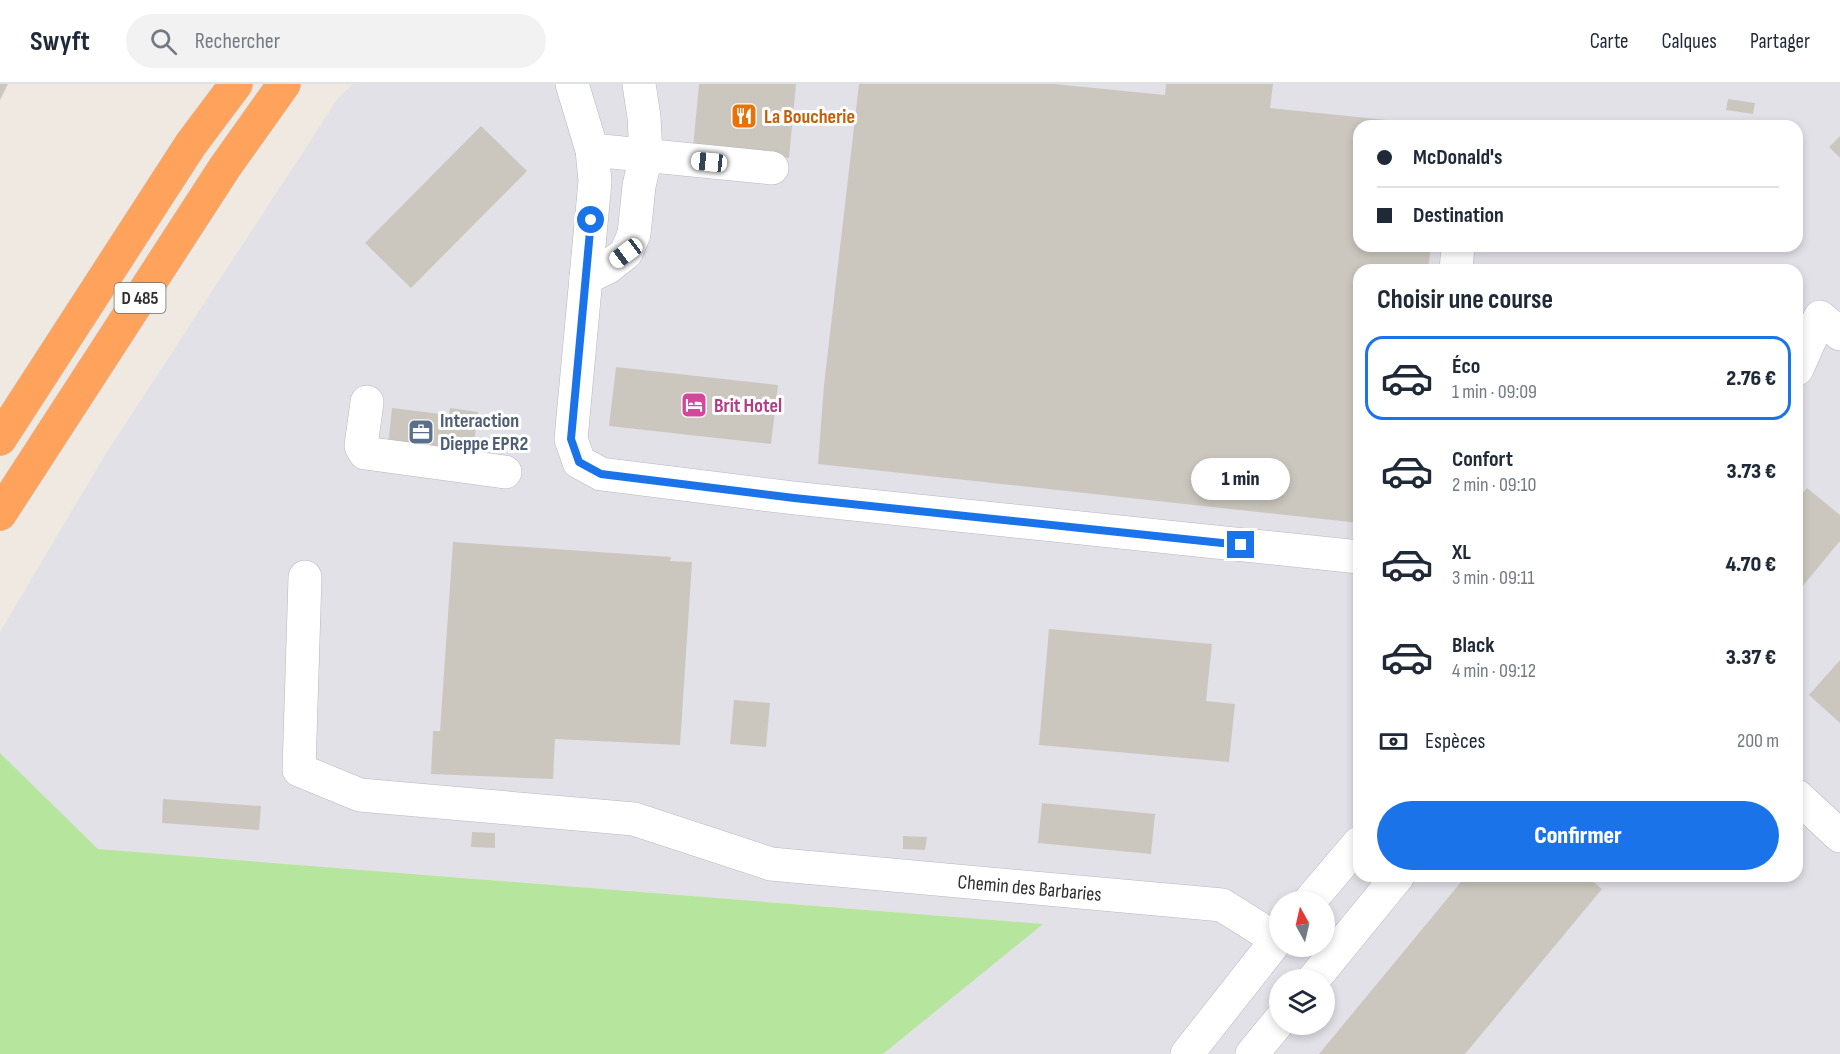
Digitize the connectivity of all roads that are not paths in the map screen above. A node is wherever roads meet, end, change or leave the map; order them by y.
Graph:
1 (236, 84) edge
2 (284, 84) edge
3 (572, 84) edge
4 (639, 84) edge
5 (592, 150) junction
6 (646, 155) junction
7 (772, 168) dead end
8 (586, 278) junction
9 (1833, 316) edge
10 (1803, 340) edge
11 (1803, 360) edge
12 (366, 402) dead end
13 (0, 439) edge
14 (505, 472) dead end
15 (0, 514) edge
16 (1353, 556) edge
17 (305, 577) dead end
18 (1803, 802) edge
19 (1840, 836) edge
20 (1353, 850) edge
21 (1393, 882) edge
22 (1318, 891) edge
23 (1269, 933) edge
24 (1269, 949) edge
25 (1322, 969) edge
26 (1269, 1033) edge
27 (1187, 1054) edge
28 (1252, 1054) edge

1 - 13 highway, D 485
2 - 15 highway, D 485
3 - 5 street
4 - 6 street
5 - 6 street
5 - 8 street
6 - 7 street
6 - 8 street
8 - 16 street
9 - 10 street
9 - 11 street
12 - 14 street
17 - 23 street, Chemin des Barbaries
18 - 19 street
20 - 22 street
21 - 25 street
24 - 27 street
26 - 28 street

